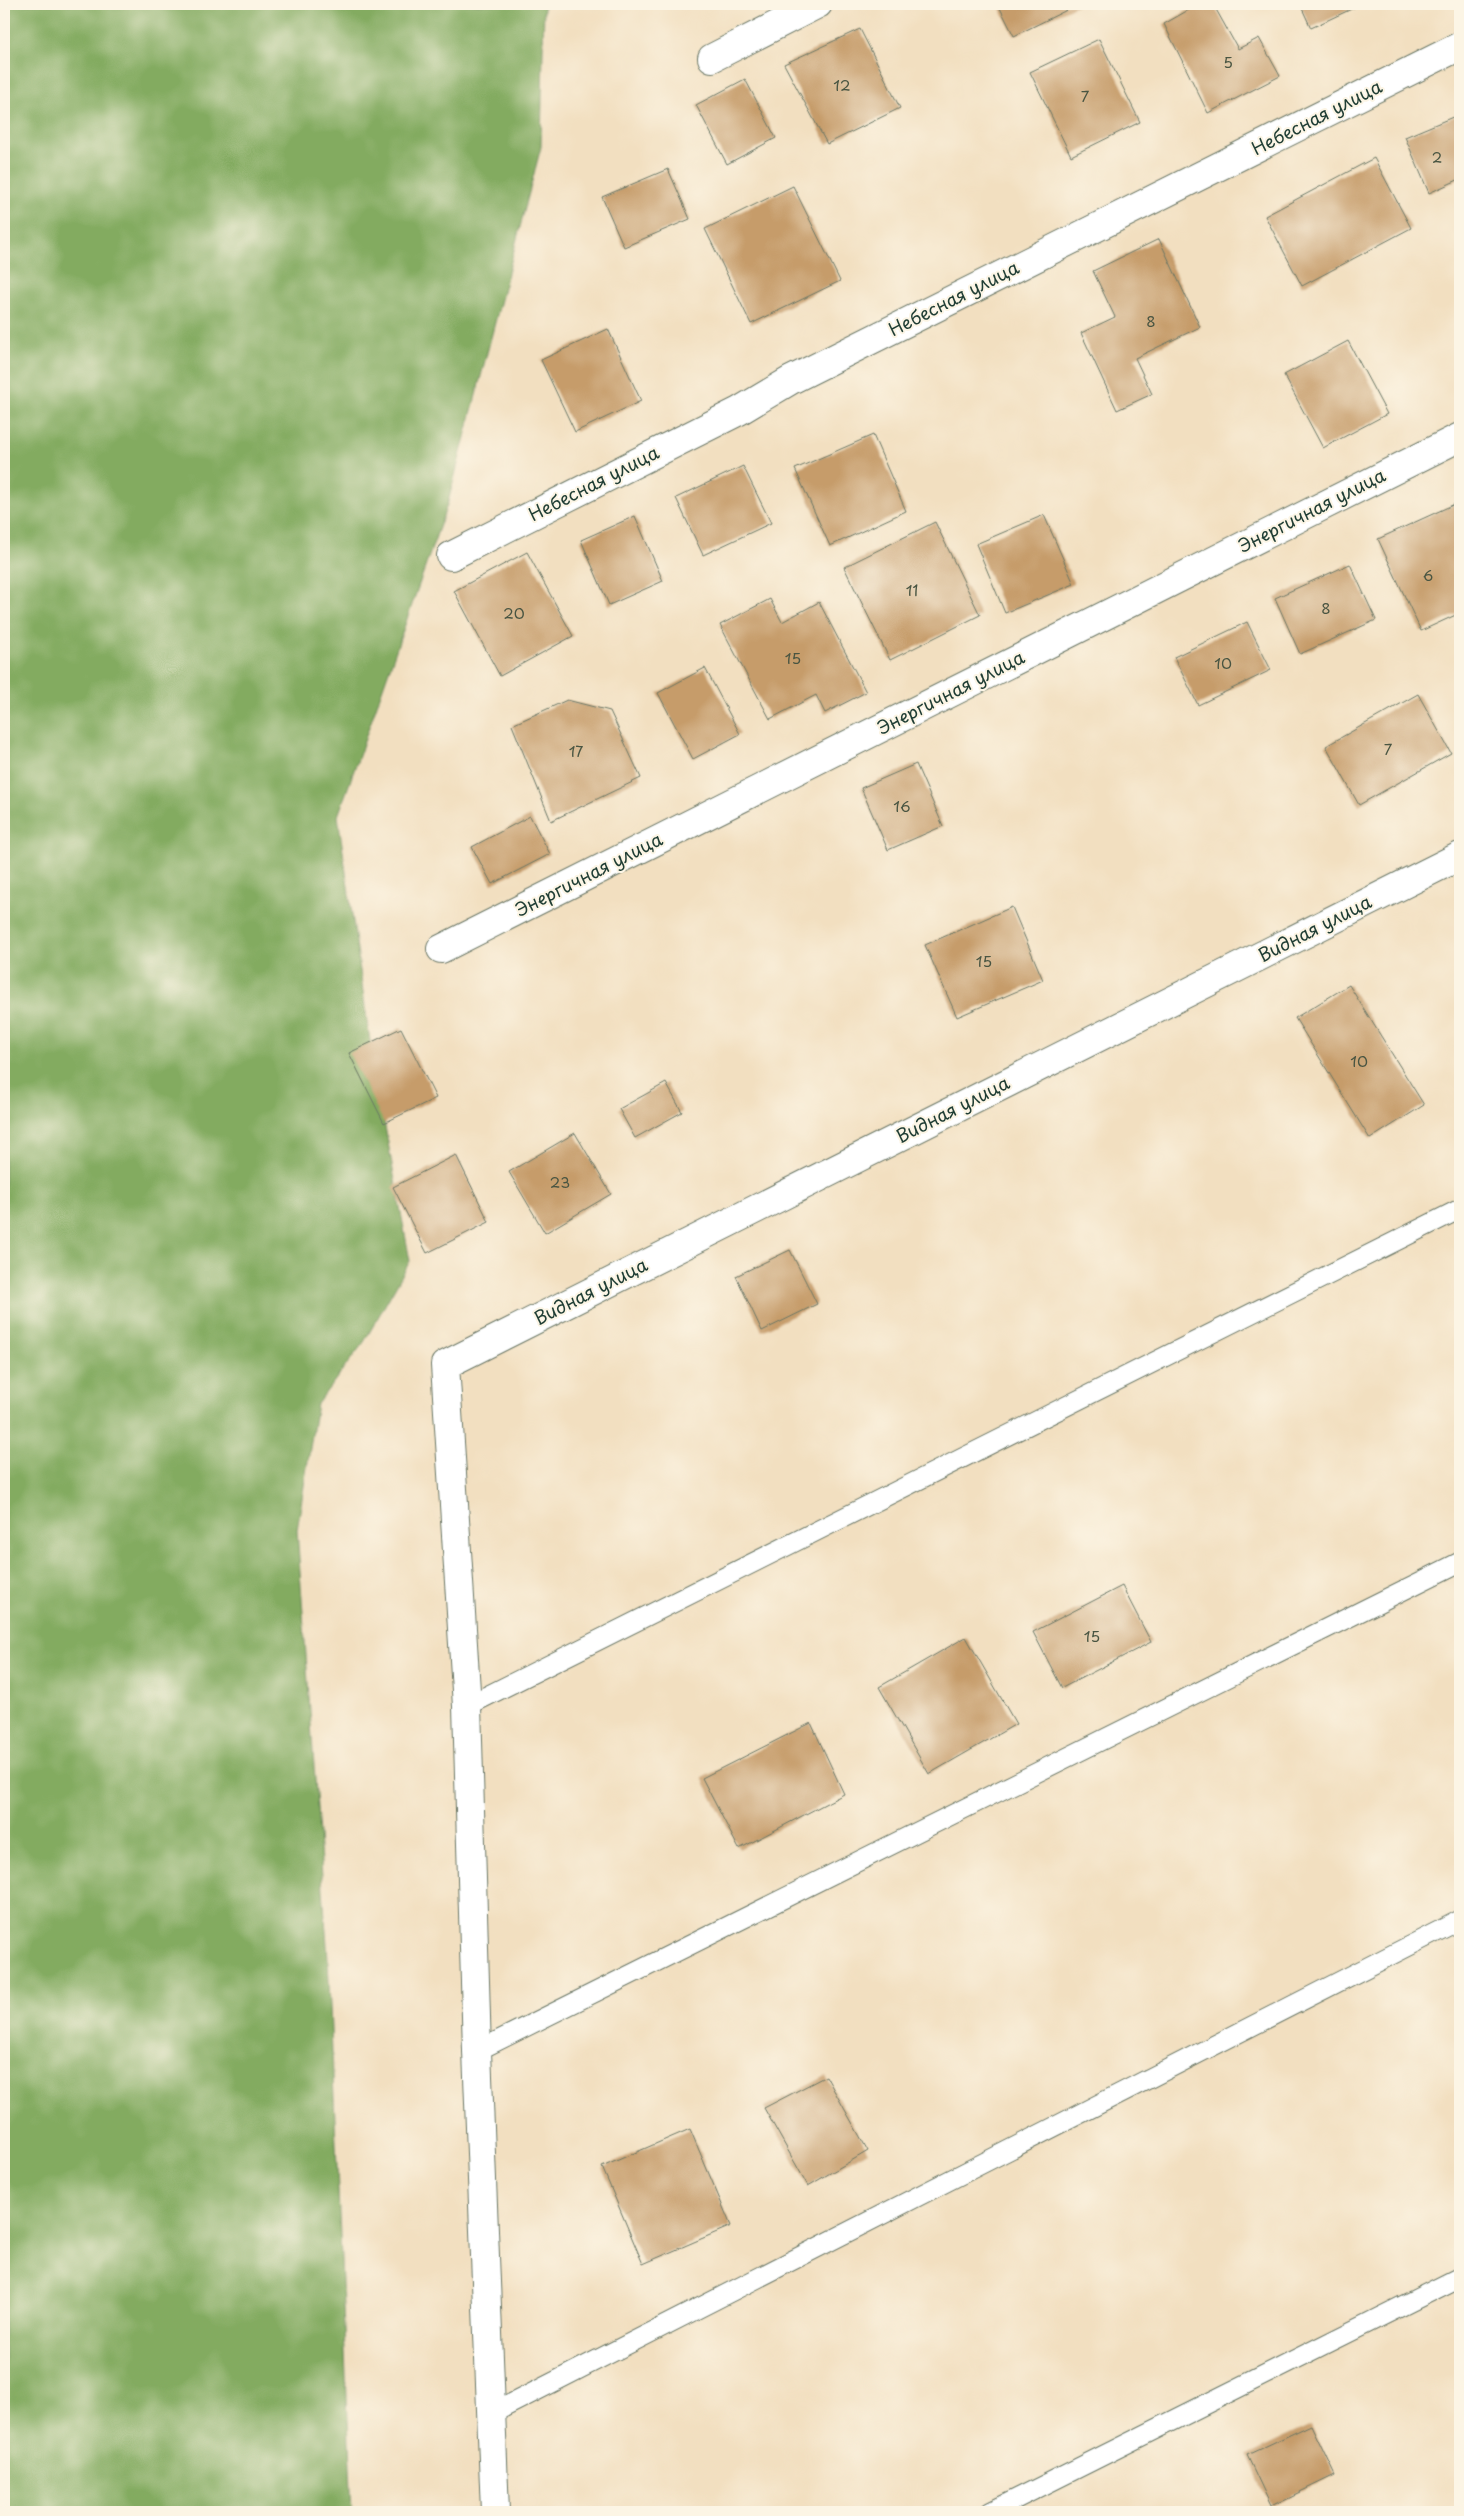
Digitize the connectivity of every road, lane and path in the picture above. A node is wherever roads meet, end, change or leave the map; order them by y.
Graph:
1 (818, 4) edge
2 (1460, 46) edge
3 (712, 58) dead end
4 (1460, 437) edge
5 (451, 556) dead end
6 (1460, 856) edge
7 (441, 949) dead end
8 (1460, 1209) edge
9 (1460, 1562) edge
10 (467, 1706) junction
11 (1460, 1920) edge
12 (477, 2051) junction
13 (1460, 2277) edge
14 (491, 2414) junction
15 (495, 2512) edge
16 (990, 2512) edge

1 - 3 street
2 - 5 street, Небесная улица
4 - 7 street, Энергичная улица
6 - 10 street, Видная улица
8 - 10 lane
9 - 12 lane
10 - 12 street
11 - 14 lane
12 - 14 street
13 - 16 lane
14 - 15 street

